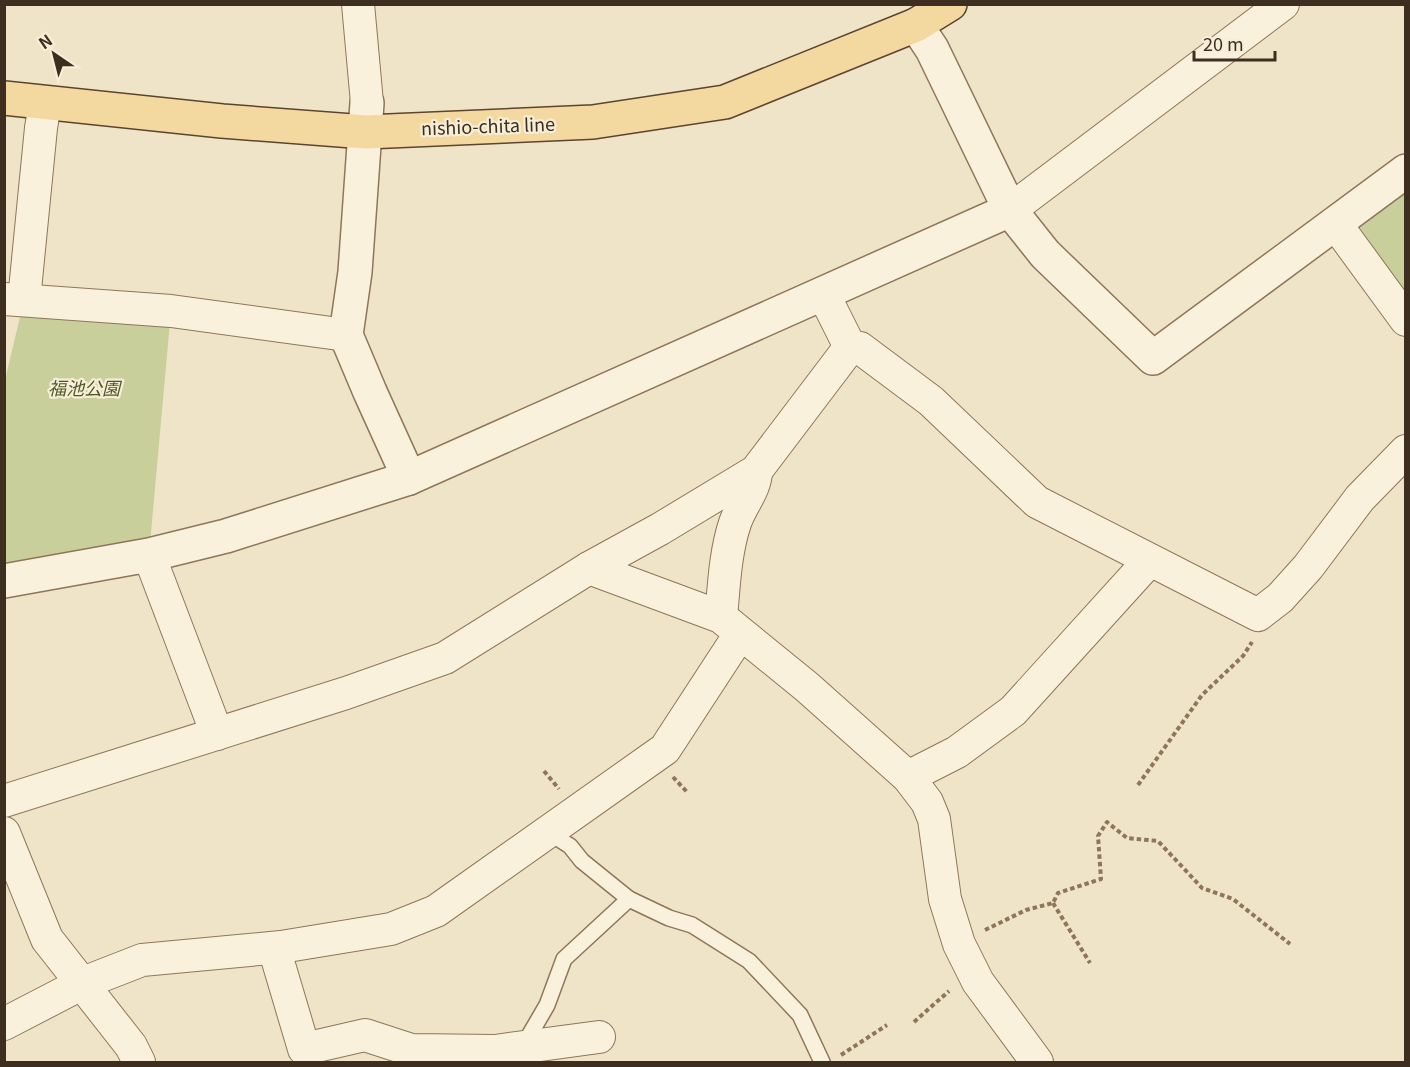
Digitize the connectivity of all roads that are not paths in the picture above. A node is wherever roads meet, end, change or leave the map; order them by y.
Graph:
1 (358, 4) edge
2 (950, 4) edge
3 (1283, 4) edge
4 (914, 15) edge
5 (4, 98) edge
6 (45, 103) junction
7 (367, 118) junction
8 (1406, 171) edge
9 (1010, 210) junction
10 (1335, 223) junction
11 (823, 293) junction
12 (14, 299) edge
13 (1406, 320) edge
14 (346, 335) junction
15 (850, 347) junction
16 (1406, 451) edge
17 (756, 471) junction
18 (409, 478) junction
19 (149, 555) junction
20 (1149, 561) junction
21 (589, 568) junction
22 (4, 581) edge
23 (731, 626) junction
24 (217, 734) junction
25 (908, 777) junction
26 (4, 801) edge
27 (552, 830) junction
28 (4, 833) edge
29 (629, 899) junction
30 (274, 948) junction
31 (83, 983) junction
32 (4, 1024) edge
33 (599, 1037) dead end
34 (521, 1055) edge
35 (139, 1062) edge
36 (822, 1062) edge
37 (1037, 1062) edge

1 - 7 street
2 - 4 main road, nishio-chita line
3 - 9 street
4 - 7 main road, nishio-chita line
4 - 9 street
5 - 6 main road, nishio-chita line
6 - 7 main road, nishio-chita line
6 - 12 street
7 - 14 street
8 - 10 street
9 - 10 street
9 - 11 street
10 - 13 street
11 - 15 street
11 - 18 street
12 - 14 street
14 - 18 street
15 - 17 street
15 - 20 street
16 - 20 street
17 - 21 street
17 - 23 street
18 - 19 street
19 - 22 street
19 - 24 street
20 - 25 street
21 - 23 street
21 - 24 street
23 - 25 street
23 - 27 street
24 - 26 street
25 - 37 street
27 - 29 lane
27 - 30 street
28 - 31 street
29 - 34 lane
29 - 36 lane
30 - 31 street
30 - 34 street
31 - 32 street
31 - 35 street
33 - 34 street

